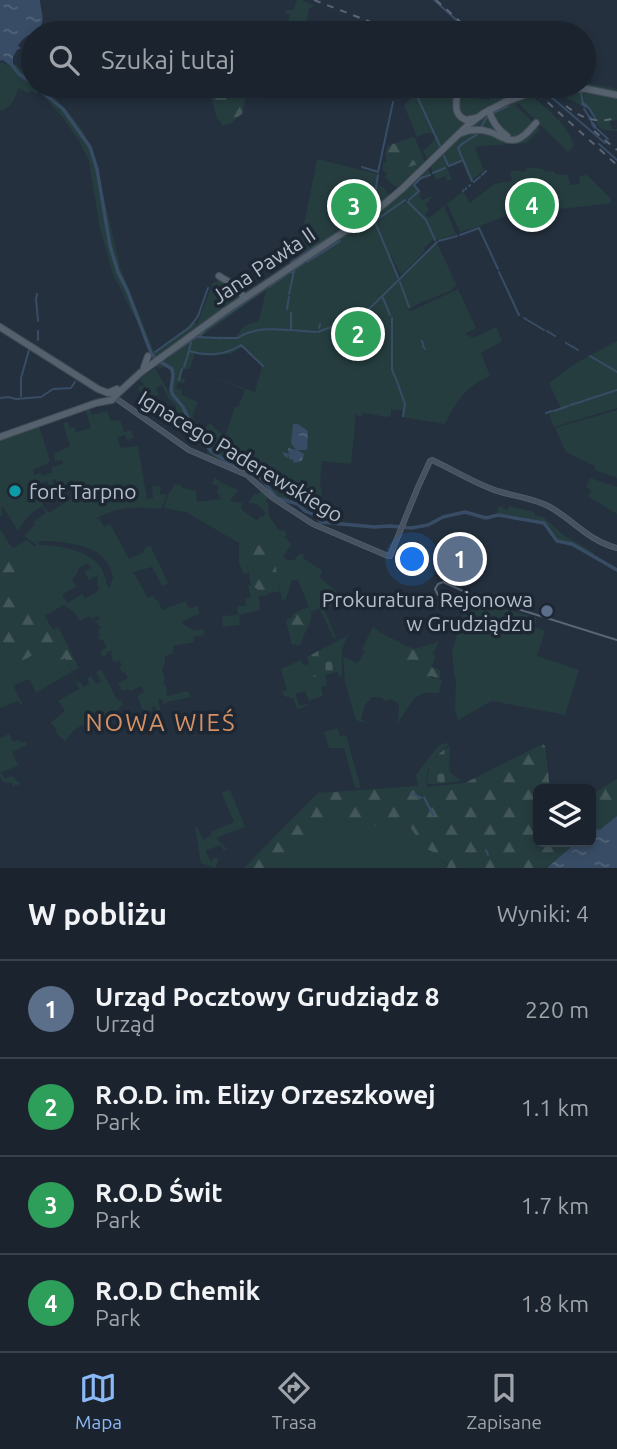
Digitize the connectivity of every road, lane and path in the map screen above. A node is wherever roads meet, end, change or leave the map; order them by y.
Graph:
1 (596, 91) edge
2 (617, 95) edge
3 (456, 98) edge
4 (456, 98) edge
5 (516, 98) edge
6 (489, 110) junction
7 (481, 116) junction
8 (463, 130) junction
9 (457, 136) junction
10 (221, 278) dead end
11 (242, 299) junction
12 (0, 327) edge
13 (155, 358) junction
14 (110, 397) junction
15 (0, 438) edge
16 (617, 548) edge

1 - 2 main road, Jana Pawła II, bridge
3 - 7 main road
4 - 8 main road
5 - 6 main road, Jana Pawła II, bridge
6 - 7 main road, Jana Pawła II
6 - 9 main road
7 - 8 main road, Jana Pawła II
8 - 9 main road, Jana Pawła II
9 - 11 main road, Jana Pawła II
10 - 11 main road
11 - 13 main road, Jana Pawła II
12 - 14 main road, Ignacego Paderewskiego
13 - 14 main road, Jana Pawła II
13 - 14 main road, Jana Pawła II
14 - 15 main road
14 - 16 main road, Ignacego Paderewskiego

